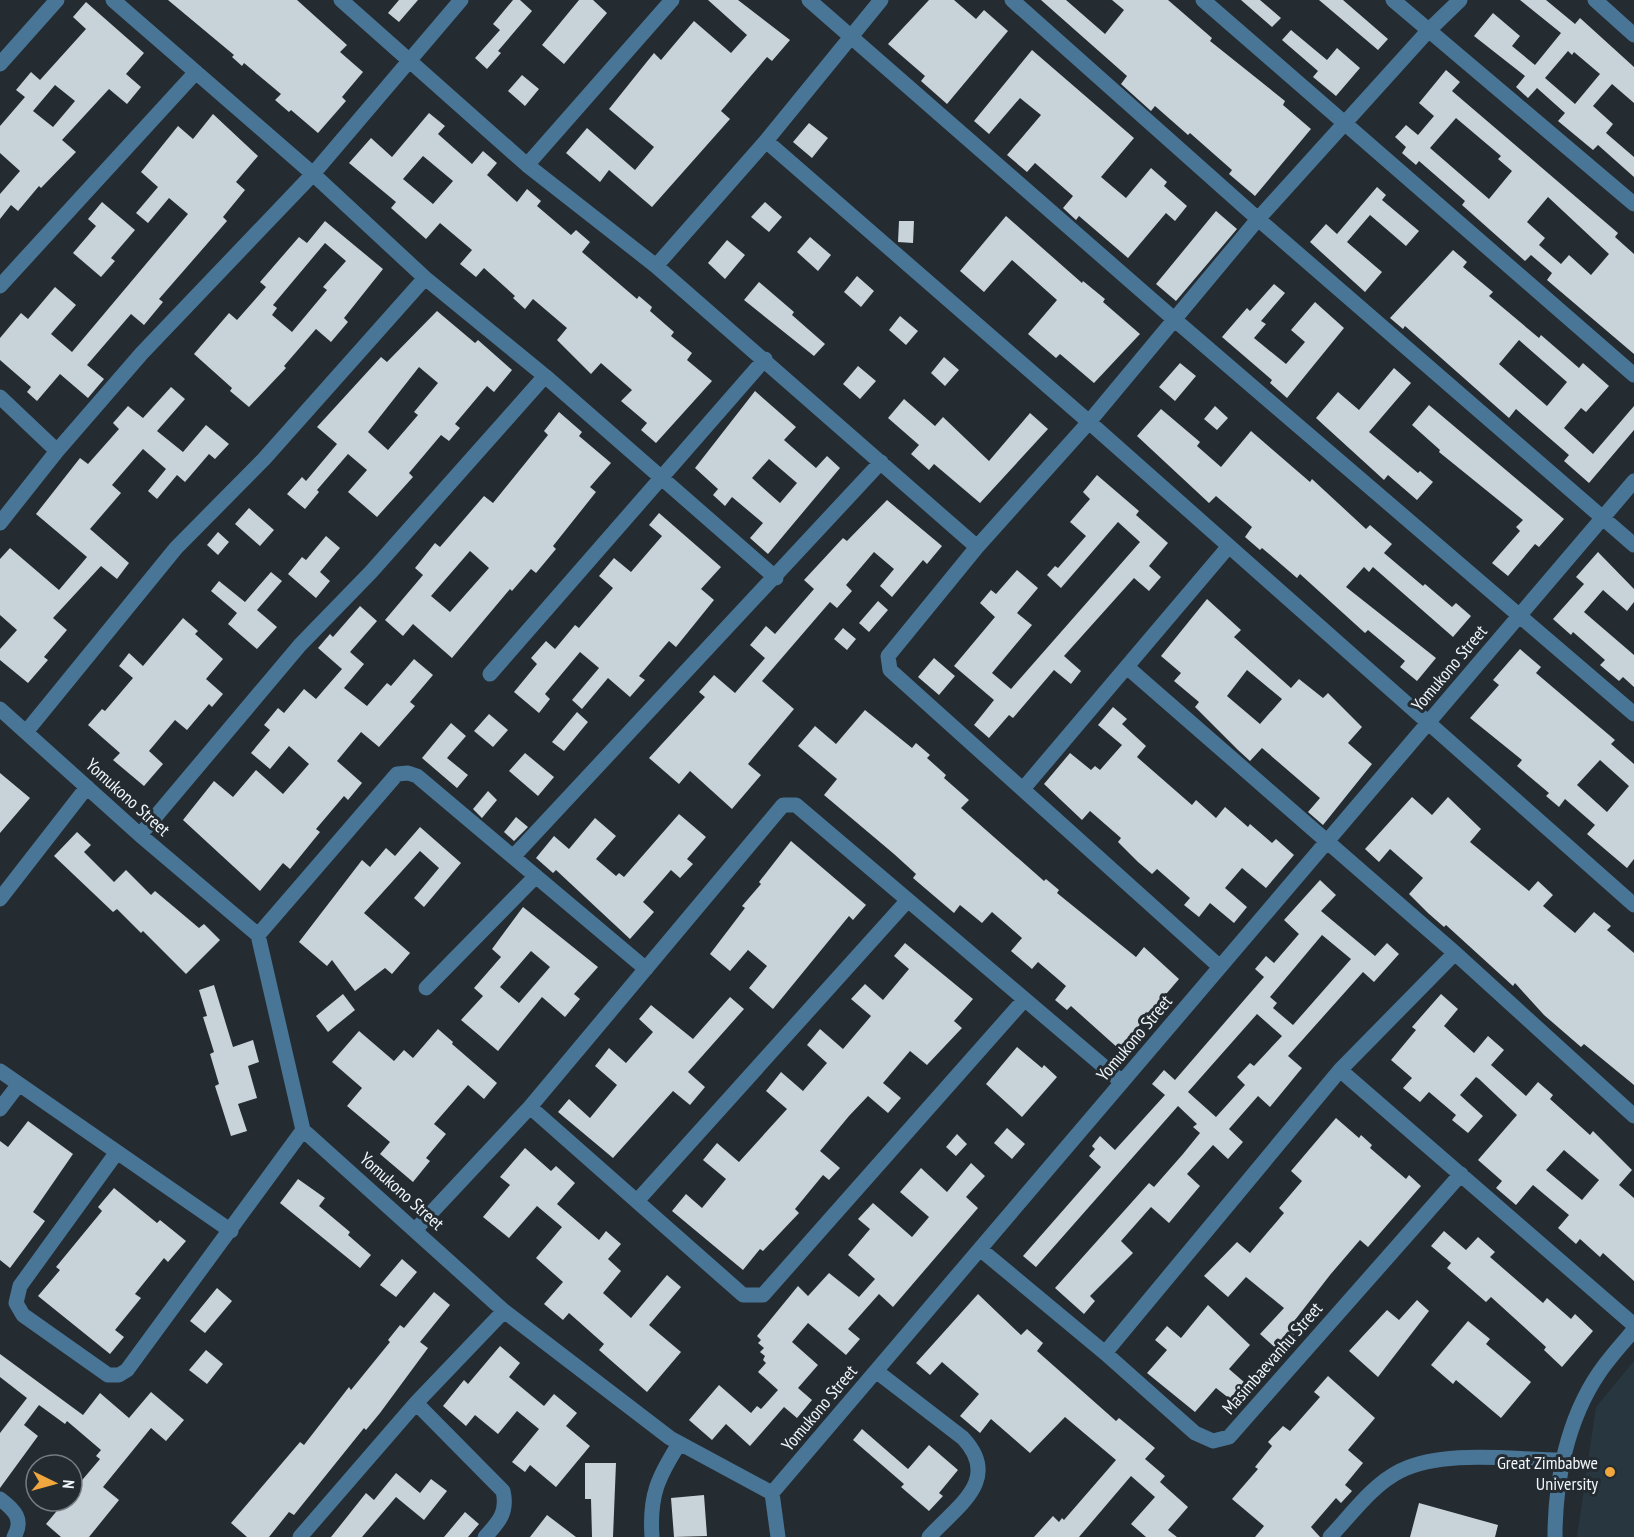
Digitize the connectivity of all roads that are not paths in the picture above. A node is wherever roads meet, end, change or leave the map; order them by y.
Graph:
1 (57, 0) edge
2 (113, 0) edge
3 (341, 0) edge
4 (461, 0) edge
5 (672, 0) edge
6 (809, 0) edge
7 (881, 0) edge
8 (1012, 0) edge
9 (1203, 0) edge
10 (1393, 0) edge
11 (1460, 0) edge
12 (1595, 0) edge
13 (1428, 31) junction
14 (1634, 35) edge
15 (850, 36) junction
16 (411, 60) junction
17 (0, 64) edge
18 (196, 72) junction
19 (1345, 126) junction
20 (766, 141) junction
21 (528, 165) junction
22 (313, 174) junction
23 (1634, 204) edge
24 (1258, 219) junction
25 (656, 266) junction
26 (425, 278) junction
27 (0, 286) edge
28 (1176, 320) junction
29 (765, 359) junction
30 (1634, 375) edge
31 (545, 376) junction
32 (0, 398) edge
33 (1089, 422) junction
34 (57, 451) junction
35 (881, 462) junction
36 (661, 478) junction
37 (1634, 481) edge
38 (1603, 518) junction
39 (0, 523) edge
40 (1634, 545) edge
41 (1229, 546) junction
42 (977, 547) junction
43 (776, 578) junction
44 (1520, 615) junction
45 (1127, 667) junction
46 (490, 674) dead end
47 (0, 709) edge
48 (1634, 714) edge
49 (1428, 722) junction
50 (26, 732) junction
51 (87, 787) junction
52 (1023, 789) junction
53 (140, 835) junction
54 (1327, 842) junction
55 (513, 857) junction
56 (536, 876) junction
57 (0, 899) edge
58 (908, 900) junction
59 (1634, 905) edge
60 (258, 935) junction
61 (1455, 953) junction
62 (1220, 967) junction
63 (646, 969) junction
64 (426, 988) dead end
65 (1024, 999) junction
66 (1340, 1070) junction
67 (0, 1071) edge
68 (1122, 1082) junction
69 (19, 1084) junction
70 (530, 1107) junction
71 (0, 1110) edge
72 (1634, 1116) edge
73 (303, 1130) junction
74 (117, 1152) junction
75 (1461, 1174) junction
76 (637, 1201) junction
77 (416, 1229) junction
78 (231, 1232) junction
79 (980, 1249) junction
80 (504, 1311) junction
81 (1634, 1325) edge
82 (1634, 1329) edge
83 (1105, 1353) junction
84 (876, 1371) junction
85 (416, 1403) junction
86 (679, 1443) junction
87 (1563, 1460) junction
88 (772, 1493) junction
89 (0, 1499) edge
90 (14, 1537) edge
91 (300, 1537) edge
92 (485, 1537) edge
93 (652, 1537) edge
94 (778, 1537) edge
95 (929, 1537) edge
96 (1330, 1537) edge
97 (1555, 1537) edge

1 - 17 street
2 - 18 street
3 - 16 street
4 - 16 street
5 - 21 street
6 - 15 street
7 - 15 street
8 - 24 street
9 - 19 street
10 - 13 street
11 - 13 street
12 - 14 street
13 - 19 street
13 - 23 street
15 - 20 street
15 - 28 street
16 - 21 street
16 - 22 street
18 - 22 street
18 - 27 street
19 - 24 street
19 - 30 street
20 - 25 street
20 - 33 street
21 - 25 street
22 - 26 street
22 - 34 street
24 - 28 street
24 - 38 street
25 - 29 street
26 - 31 street
26 - 50 street
28 - 33 street
28 - 44 street
29 - 35 street
29 - 36 street
31 - 36 street
31 - 53 street
32 - 34 street
33 - 41 street
33 - 42 street
34 - 39 street
35 - 42 street
35 - 43 street
36 - 43 street
36 - 46 street
37 - 38 street, Yomukono Street
38 - 40 street
38 - 44 street, Yomukono Street
41 - 45 street
41 - 49 street
42 - 52 street
43 - 55 street
44 - 48 street
44 - 49 street, Yomukono Street
45 - 52 street
45 - 54 street
47 - 50 street, Yomukono Street
49 - 54 street, Yomukono Street
49 - 59 street
50 - 51 street, Yomukono Street
51 - 53 street, Yomukono Street
51 - 57 street
52 - 62 street
53 - 60 street, Yomukono Street
54 - 61 street
54 - 62 street, Yomukono Street
55 - 56 street
55 - 60 street
56 - 63 street
56 - 64 street
58 - 63 street
58 - 65 street
58 - 76 street
60 - 73 street
61 - 66 street
61 - 72 street
62 - 68 street, Yomukono Street
63 - 70 street
65 - 68 street
65 - 76 street
66 - 75 street
66 - 83 street
67 - 69 street
68 - 79 street, Yomukono Street
69 - 71 street
69 - 74 street
70 - 76 street
70 - 77 street
73 - 77 street, Yomukono Street
73 - 78 street
74 - 78 street
74 - 78 street
75 - 81 street
75 - 83 street, Masimbaevanhu Street
77 - 80 street, Yomukono Street
79 - 83 street, Masimbaevanhu Street
79 - 84 street, Yomukono Street
80 - 85 street
80 - 86 street, Yomukono Street
82 - 87 street
84 - 88 street, Yomukono Street
84 - 95 street
85 - 91 street
85 - 92 street
86 - 88 street, Yomukono Street
86 - 93 street
87 - 96 street
87 - 97 street
88 - 94 street
89 - 90 street

